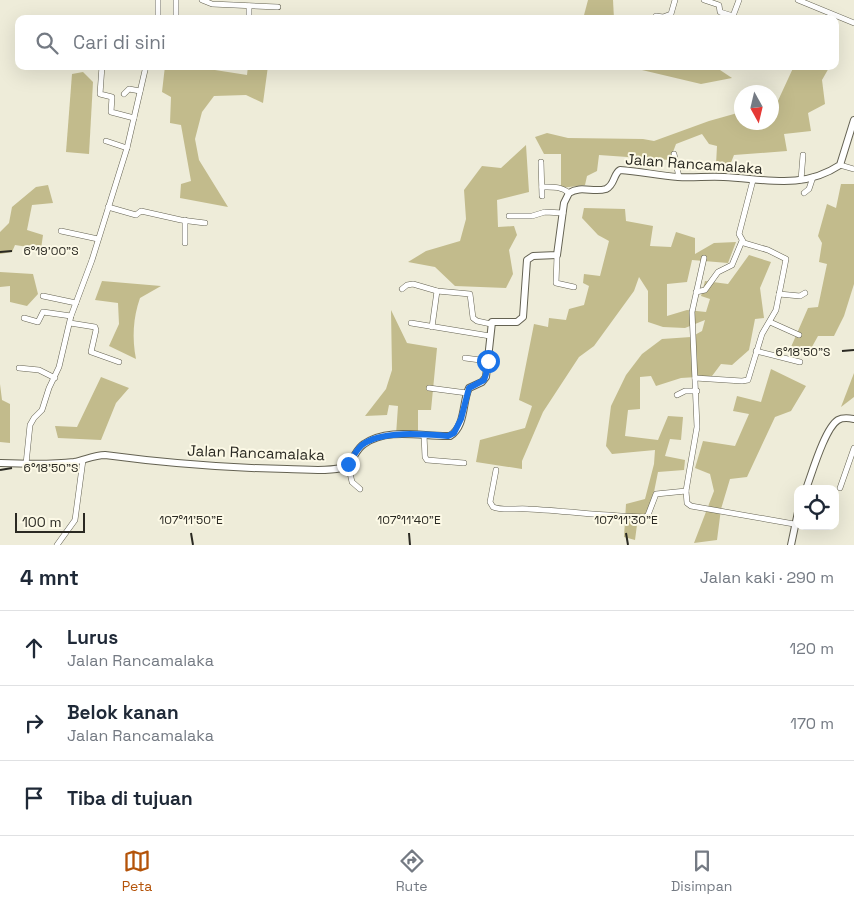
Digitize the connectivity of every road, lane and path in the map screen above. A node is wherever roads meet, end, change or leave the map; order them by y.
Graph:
1 (158, 0) edge
2 (176, 0) edge
3 (202, 0) edge
4 (673, 0) edge
5 (704, 0) edge
6 (739, 0) edge
7 (798, 0) edge
8 (249, 6) junction
9 (278, 7) dead end
10 (158, 15) edge
11 (176, 15) edge
12 (249, 15) edge
13 (668, 15) edge
14 (728, 15) edge
15 (735, 15) edge
16 (838, 15) edge
17 (839, 15) edge
18 (854, 23) edge
19 (102, 70) edge
20 (145, 70) edge
21 (140, 91) junction
22 (124, 94) dead end
23 (134, 118) junction
24 (854, 120) edge
25 (106, 141) dead end
26 (127, 148) junction
27 (674, 154) dead end
28 (803, 155) dead end
29 (541, 162) dead end
30 (840, 165) junction
31 (854, 168) edge
32 (679, 177) junction
33 (813, 177) junction
34 (753, 180) junction
35 (800, 180) junction
36 (542, 186) junction
37 (568, 193) junction
38 (804, 193) dead end
39 (542, 196) dead end
40 (108, 207) junction
41 (563, 213) junction
42 (509, 216) dead end
43 (185, 220) junction
44 (205, 223) dead end
45 (60, 231) dead end
46 (98, 239) junction
47 (742, 241) junction
48 (185, 243) dead end
49 (556, 255) junction
50 (704, 258) dead end
51 (574, 287) dead end
52 (402, 289) dead end
53 (437, 292) junction
54 (696, 292) junction
55 (804, 293) dead end
56 (779, 294) junction
57 (43, 296) dead end
58 (76, 303) junction
59 (72, 316) junction
60 (24, 318) dead end
61 (770, 322) junction
62 (70, 323) junction
63 (411, 323) dead end
64 (491, 324) junction
65 (432, 327) junction
66 (799, 334) dead end
67 (490, 336) junction
68 (756, 351) junction
69 (465, 358) dead end
70 (488, 361) junction
71 (119, 362) dead end
72 (800, 362) dead end
73 (18, 368) dead end
74 (55, 378) junction
75 (695, 378) junction
76 (429, 388) dead end
77 (697, 391) junction
78 (467, 393) junction
79 (677, 395) dead end
80 (854, 419) edge
81 (424, 435) junction
82 (854, 448) edge
83 (83, 460) junction
84 (0, 463) edge
85 (464, 463) dead end
86 (26, 464) junction
87 (348, 464) junction
88 (496, 470) dead end
89 (807, 485) edge
90 (360, 488) dead end
91 (840, 488) dead end
92 (686, 491) junction
93 (794, 524) joint
94 (57, 545) edge
95 (791, 545) edge

1 - 10 street
2 - 11 street
3 - 8 street
4 - 13 street
5 - 14 street
6 - 15 street
7 - 16 street
8 - 9 street
8 - 12 street
17 - 18 street
19 - 23 street
20 - 21 street
21 - 22 street
21 - 23 street
23 - 26 street
24 - 30 street
25 - 26 street
26 - 40 street
27 - 32 street
28 - 35 street
29 - 36 street
30 - 31 street
30 - 33 street, Jalan Rancamalaka
32 - 34 street, Jalan Rancamalaka
32 - 37 street, Jalan Rancamalaka
33 - 35 street, Jalan Rancamalaka
33 - 38 street
34 - 35 street, Jalan Rancamalaka
34 - 47 street
36 - 37 street
36 - 39 street
37 - 41 street
40 - 43 street
40 - 46 street
41 - 42 street
41 - 49 street
43 - 44 street
43 - 48 street
45 - 46 street
46 - 58 street
47 - 54 street
47 - 56 street
49 - 51 street
49 - 64 street
50 - 54 street
52 - 53 street
53 - 64 street
53 - 65 street
54 - 75 street
55 - 56 street
56 - 61 street
57 - 58 street
58 - 59 street
59 - 60 street
59 - 62 street
61 - 66 street
61 - 68 street
62 - 71 street
62 - 74 street
63 - 65 street
64 - 67 street
65 - 67 street
67 - 70 street
68 - 72 street
68 - 75 street
69 - 70 street
70 - 78 street
73 - 74 street
74 - 86 street
75 - 77 street
76 - 78 street
77 - 79 street
77 - 92 street
78 - 81 street
80 - 89 street
81 - 85 street
81 - 87 street
82 - 91 street
83 - 86 street, Jalan Rancamalaka
83 - 87 street, Jalan Rancamalaka
83 - 94 street
84 - 86 street, Jalan Rancamalaka
87 - 90 street
88 - 92 street
92 - 93 street
93 - 95 street

